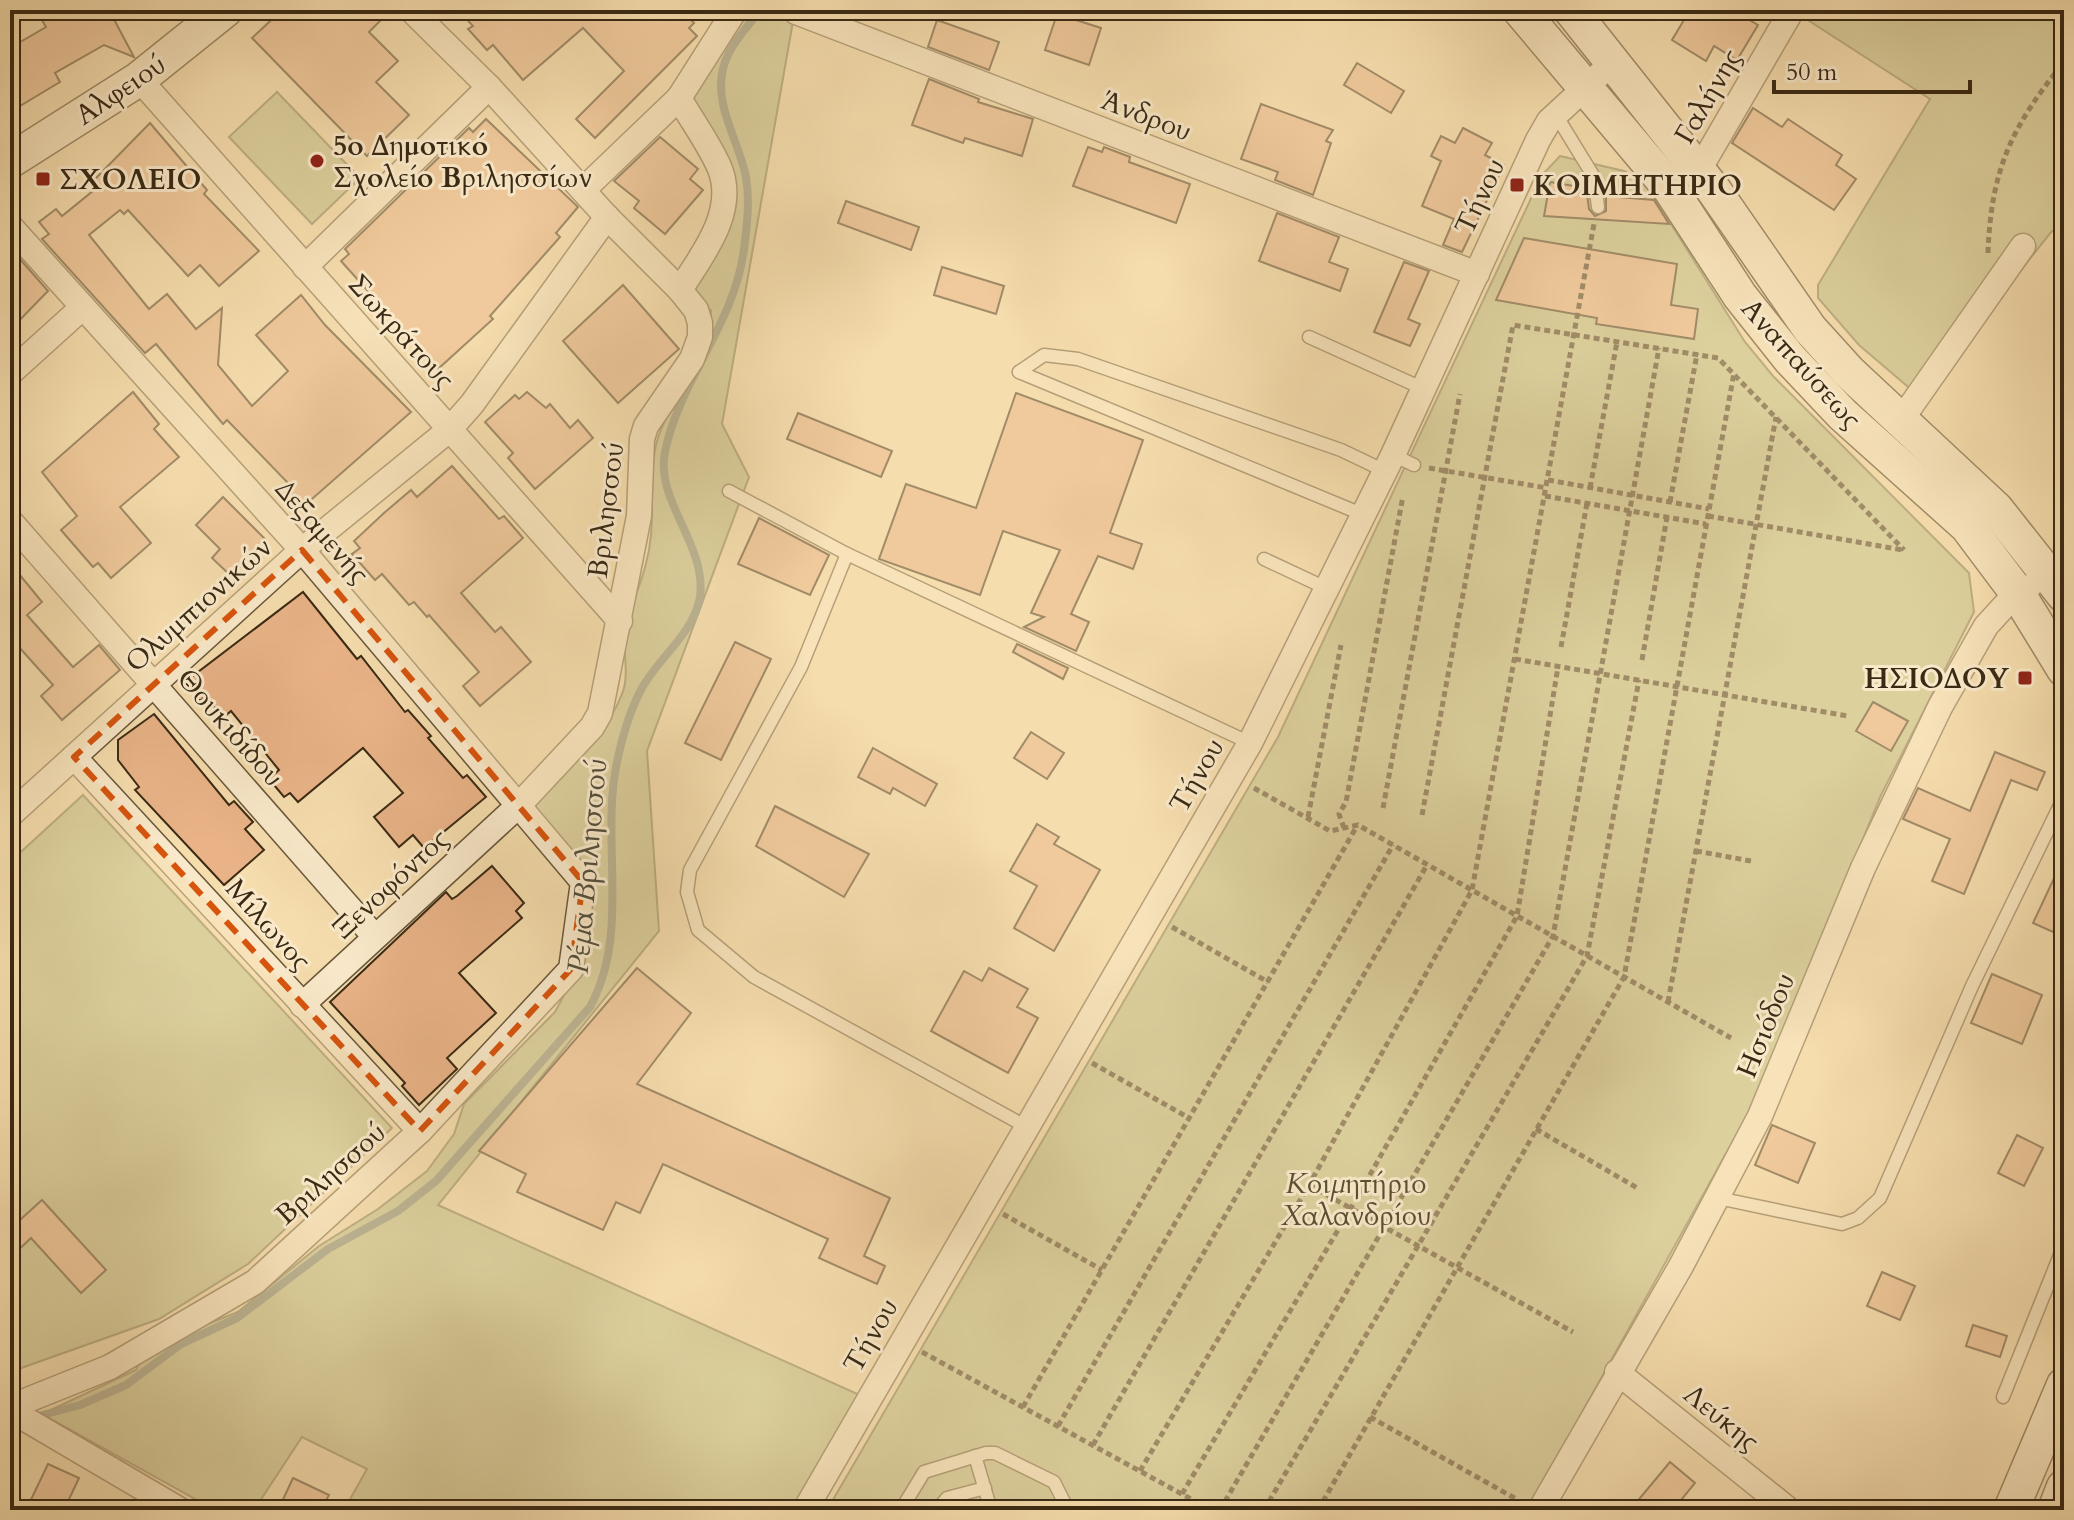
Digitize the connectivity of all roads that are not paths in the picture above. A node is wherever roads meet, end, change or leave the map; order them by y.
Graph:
1 (225, 10) edge
2 (411, 10) edge
3 (1520, 10) edge
4 (1792, 10) edge
5 (796, 12) edge
6 (1578, 13) edge
7 (725, 15) edge
8 (1613, 62) junction
9 (139, 79) junction
10 (1588, 86) junction
11 (489, 87) junction
12 (679, 98) junction
13 (1556, 115) junction
14 (10, 161) edge
15 (1699, 170) junction
16 (583, 190) junction
17 (1598, 207) road end
18 (607, 217) junction
19 (10, 226) edge
20 (2023, 246) dead end
21 (305, 267) junction
22 (1477, 274) junction
23 (680, 290) junction
24 (83, 307) junction
25 (1309, 337) dead end
26 (10, 373) edge
27 (1424, 389) junction
28 (1901, 420) junction
29 (449, 430) junction
30 (1397, 464) junction
31 (729, 491) dead end
32 (1364, 515) junction
33 (10, 521) edge
34 (302, 550) junction
35 (847, 554) junction
36 (1264, 559) dead end
37 (1328, 589) junction
38 (2059, 589) edge
39 (2026, 605) junction
40 (620, 621) junction
41 (2064, 669) edge
42 (154, 685) junction
43 (1250, 743) junction
44 (74, 757) junction
45 (2064, 797) edge
46 (519, 805) junction
47 (10, 815) edge
48 (583, 882) joint
49 (375, 937) junction
50 (302, 1005) junction
51 (1025, 1126) junction
52 (420, 1131) junction
53 (1718, 1198) junction
54 (2064, 1245) edge
55 (1617, 1372) junction
56 (2064, 1385) edge
57 (2003, 1397) dead end
58 (18, 1415) edge
59 (975, 1456) junction
60 (2064, 1487) edge
61 (985, 1488) junction
62 (180, 1510) edge
63 (805, 1510) edge
64 (901, 1510) edge
65 (937, 1510) edge
66 (991, 1510) edge
67 (1068, 1510) edge
68 (1540, 1510) edge
69 (1789, 1510) edge
70 (2011, 1510) edge
71 (2055, 1510) edge

1 - 9 main road, Αλφειού
2 - 11 street, Βριλησσού
3 - 10 main road, Αναπαύσεως
4 - 15 street, Γαλήνης
5 - 22 street, Άνδρου
6 - 8 main road, Αναπαύσεως
7 - 12 street
8 - 10 street, Τήνου
8 - 15 main road, Αναπαύσεως
9 - 14 main road, Αλφειού
9 - 21 street, Σωκράτους
10 - 13 street, Τήνου
10 - 39 main road, Αναπαύσεως
11 - 16 street, Βριλησσού
11 - 21 street
12 - 16 street
12 - 23 street
13 - 17 lane
13 - 22 street, Τήνου
15 - 28 main road, Αναπαύσεως
16 - 18 street, Βριλησσού
18 - 23 street, Βριλησσού
18 - 29 street, Ολυμπιονικών
19 - 24 street, Δεξαμενής
20 - 28 street
21 - 29 street, Σωκράτους
22 - 27 street, Τήνου
23 - 40 street, Βριλησσού
24 - 26 street
24 - 34 street, Δεξαμενής
25 - 27 lane
27 - 30 street, Τήνου
28 - 38 main road, Αναπαύσεως
29 - 34 street, Ολυμπιονικών
29 - 40 street, Σωκράτους
30 - 32 street, Τήνου
30 - 32 lane
31 - 35 lane
32 - 37 street, Τήνου
33 - 42 street, Θουκιδίδου
34 - 42 street, Ολυμπιονικών
34 - 46 street, Δεξαμενής
35 - 43 lane
35 - 51 lane
36 - 37 lane
37 - 43 street, Τήνου
38 - 39 street, Ησιόδου
39 - 41 main road, Αναπαύσεως
39 - 53 street, Ησιόδου
40 - 46 street, Βριλησσού
42 - 44 street, Ολυμπιονικών
42 - 49 street, Θουκιδίδου
43 - 51 street, Τήνου
44 - 47 street, Ολυμπιονικών
44 - 50 street, Μίλωνος
45 - 53 lane
46 - 48 street, Δεξαμενής
46 - 49 street, Ξενοφόντος
48 - 52 street, Βριλησσού
49 - 50 street, Ξενοφόντος
50 - 52 street, Μίλωνος
51 - 63 street, Τήνου
52 - 58 street, Βριλησσού
53 - 55 street, Ησιόδου
54 - 57 lane
55 - 68 street, Ησιόδου
55 - 69 street, Λεύκης
56 - 70 main road
58 - 62 street
59 - 61 lane
59 - 64 lane
59 - 67 lane
60 - 71 main road
61 - 65 lane
61 - 66 lane

